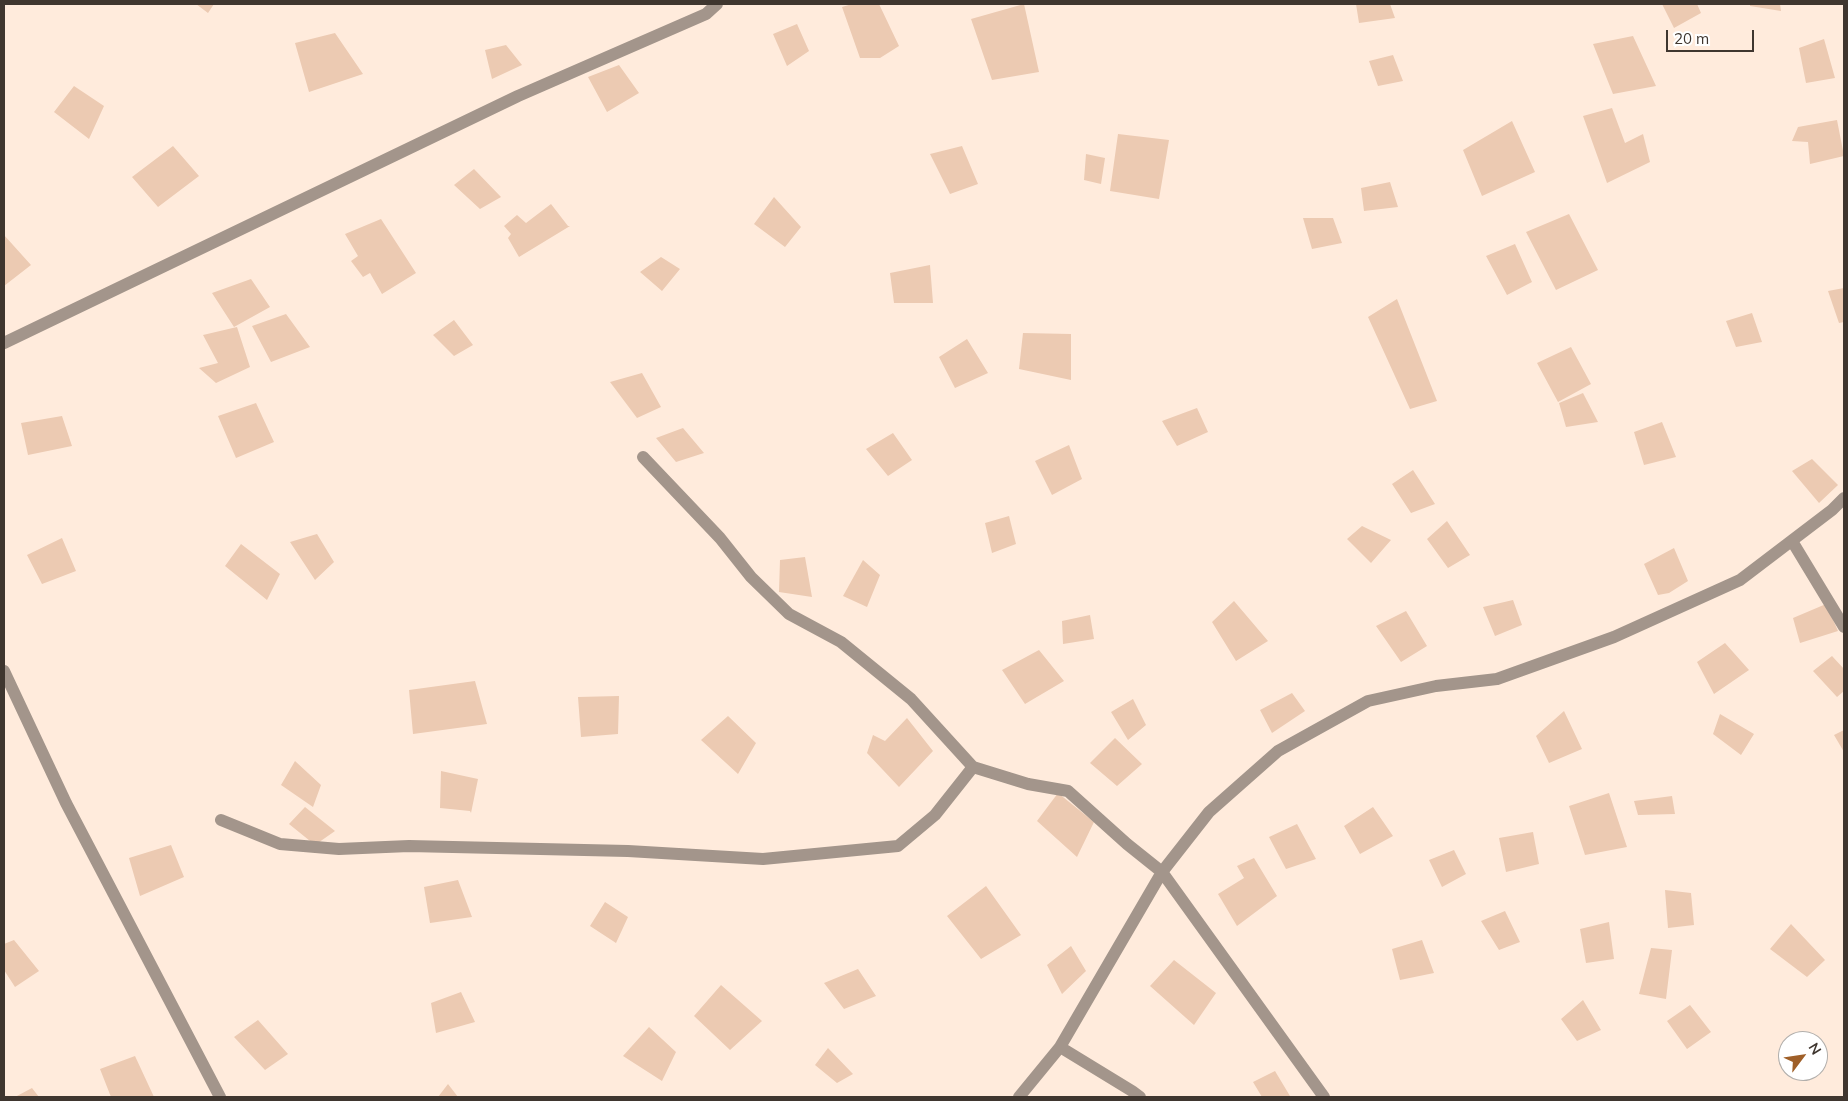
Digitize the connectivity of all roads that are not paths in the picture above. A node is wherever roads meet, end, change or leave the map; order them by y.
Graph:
1 (717, 4) edge
2 (4, 343) edge
3 (643, 457) dead end
4 (1844, 498) edge
5 (1792, 541) junction
6 (1844, 627) edge
7 (4, 671) edge
8 (973, 767) junction
9 (220, 820) dead end
10 (1162, 872) junction
11 (1060, 1047) junction
12 (220, 1097) edge
13 (1019, 1097) edge
14 (1140, 1097) edge
15 (1324, 1097) edge

1 - 2 street
3 - 8 street
4 - 5 street
5 - 6 street
5 - 10 street
7 - 12 street
8 - 9 street
8 - 10 street
10 - 11 street
10 - 15 street
11 - 13 street
11 - 14 street

